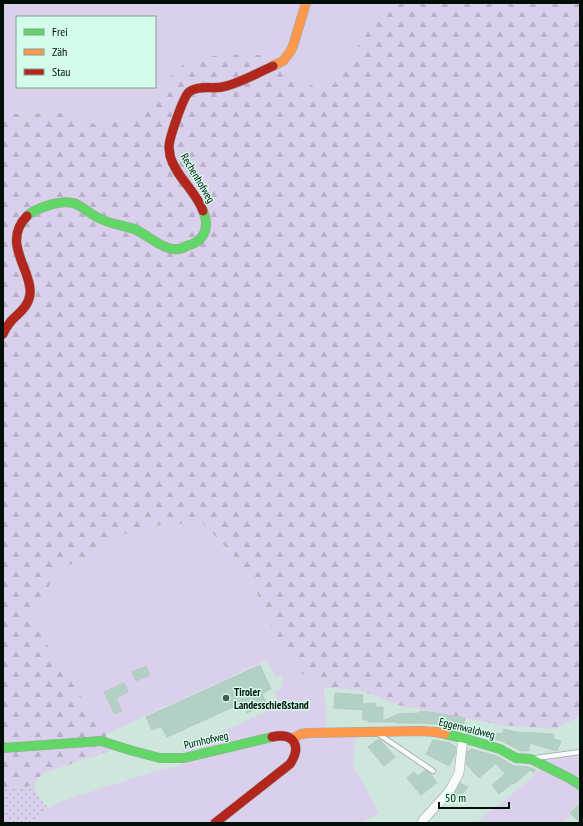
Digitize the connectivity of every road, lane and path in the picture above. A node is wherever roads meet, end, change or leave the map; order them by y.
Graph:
1 (306, 3) edge
2 (3, 334) edge
3 (376, 732) junction
4 (463, 738) junction
5 (292, 739) junction
6 (3, 748) edge
7 (580, 752) edge
8 (532, 759) junction
9 (433, 772) dead end
10 (580, 785) edge
11 (215, 823) edge
12 (422, 823) edge

1 - 2 street, Rechenhofweg
3 - 4 street, Eggenwaldweg
3 - 5 street, Eggenwaldweg
3 - 9 lane
4 - 8 street, Eggenwaldweg
4 - 12 street
5 - 6 street, Purnhofweg
5 - 11 street
7 - 8 lane
8 - 10 street, Eggenwaldweg

